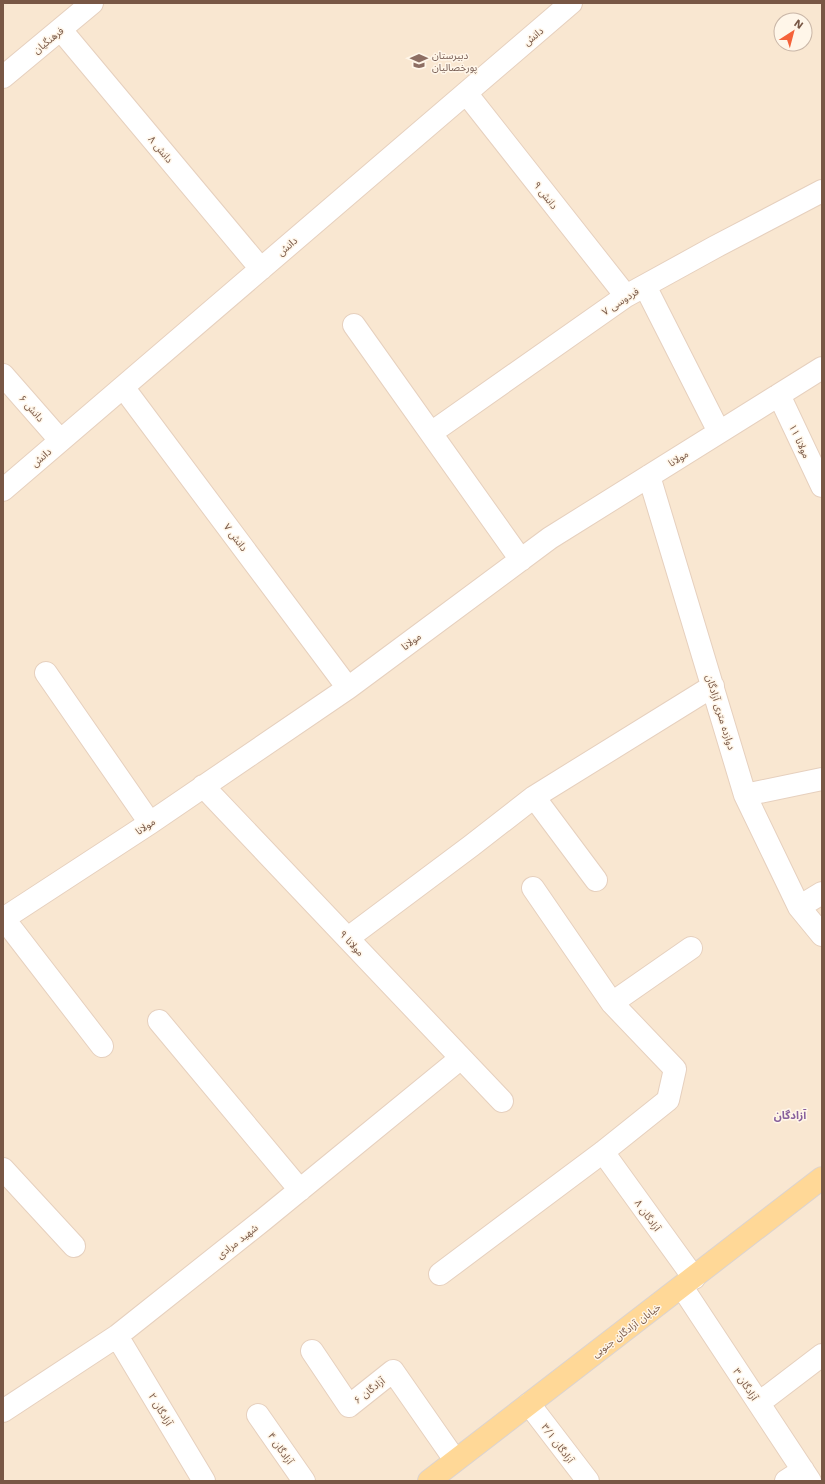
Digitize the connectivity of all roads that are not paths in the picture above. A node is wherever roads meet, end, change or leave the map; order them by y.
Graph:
1 (92, 3) edge
2 (572, 3) edge
3 (61, 30) junction
4 (6, 69) edge
5 (466, 93) junction
6 (822, 191) edge
7 (262, 268) junction
8 (645, 286) junction
9 (626, 296) junction
10 (354, 325) dead end
11 (822, 368) edge
12 (3, 376) edge
13 (123, 387) junction
14 (779, 395) junction
15 (719, 432) junction
16 (431, 433) junction
17 (60, 440) junction
18 (649, 476) junction
19 (822, 486) edge
20 (3, 490) edge
21 (520, 560) junction
22 (46, 674) dead end
23 (713, 686) junction
24 (348, 688) junction
25 (822, 779) edge
26 (203, 786) junction
27 (745, 795) junction
28 (534, 797) junction
29 (150, 823) junction
30 (596, 880) dead end
31 (533, 888) dead end
32 (822, 892) edge
33 (799, 907) junction
34 (3, 919) edge
35 (822, 935) edge
36 (348, 938) junction
37 (691, 948) dead end
38 (612, 1003) junction
39 (159, 1021) dead end
40 (102, 1046) dead end
41 (461, 1058) junction
42 (502, 1101) dead end
43 (603, 1152) junction
44 (3, 1169) edge
45 (822, 1178) edge
46 (300, 1190) junction
47 (74, 1246) dead end
48 (440, 1274) dead end
49 (688, 1282) junction
50 (117, 1336) junction
51 (312, 1351) dead end
52 (822, 1355) edge
53 (759, 1403) junction
54 (529, 1404) junction
55 (3, 1411) edge
56 (258, 1415) dead end
57 (443, 1473) edge
58 (800, 1477) edge
59 (204, 1481) edge
60 (304, 1481) edge
61 (588, 1481) edge

1 - 3 street, فرهنگیان
2 - 5 street, دانش
3 - 4 street, فرهنگیان
3 - 7 street, دانش ۸
5 - 7 street, دانش
5 - 9 street, دانش ۹
6 - 8 street, فردوسی ۷
7 - 13 street, دانش
8 - 9 street, فردوسی ۷
8 - 15 street
9 - 16 street, فردوسی ۷
10 - 16 street
11 - 14 street, مولانا
12 - 17 street, دانش ۶
13 - 17 street, دانش
13 - 24 street, دانش ۷
14 - 15 street, مولانا
14 - 19 street, مولانا ۱۱
15 - 18 street, مولانا
16 - 21 street
17 - 20 street, دانش
18 - 21 street, مولانا
18 - 23 street, دوازده متری آزادگان
21 - 24 street, مولانا
22 - 29 street
23 - 27 street, دوازده متری آزادگان
23 - 28 street
24 - 26 street, مولانا
25 - 27 street
26 - 29 street, مولانا
26 - 36 street, مولانا ۹
27 - 33 street, دوازده متری آزادگان
28 - 30 street
28 - 36 street
29 - 34 street, مولانا
31 - 38 street
32 - 33 street
33 - 35 street, دوازده متری آزادگان
34 - 40 street
36 - 41 street, مولانا ۹
37 - 38 street
38 - 43 street
39 - 46 street
41 - 42 street, مولانا ۹
41 - 46 street, شهید مرادی
43 - 48 street
43 - 49 street, آزادگان ۸
44 - 47 street
45 - 49 main road, خیابان آزادگان جنوبی
46 - 50 street, شهید مرادی
49 - 53 street, آزادگان ۳
49 - 54 main road, خیابان آزادگان جنوبی
50 - 55 street, شهید مرادی
50 - 59 street, آزادگان ۲
51 - 57 street, آزادگان ۶
52 - 53 street
53 - 58 street, آزادگان ۳
54 - 57 main road, خیابان آزادگان جنوبی
54 - 61 street, آزادگان ۳/۱
56 - 60 street, آزادگان ۴

